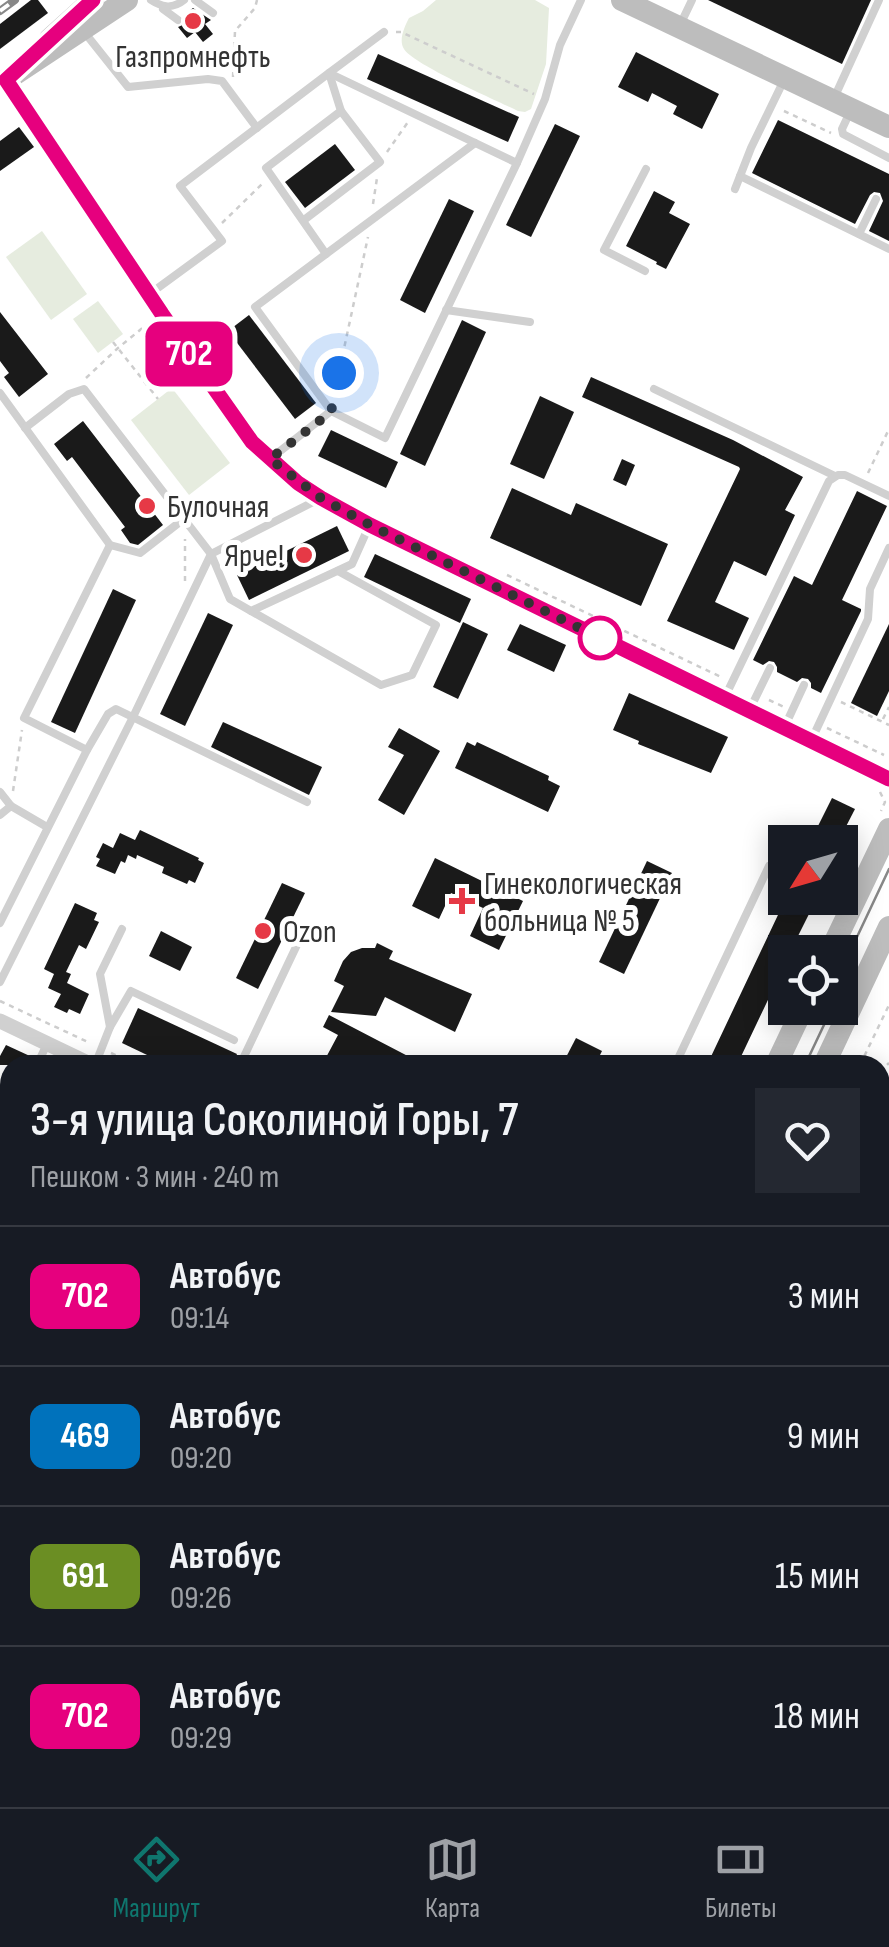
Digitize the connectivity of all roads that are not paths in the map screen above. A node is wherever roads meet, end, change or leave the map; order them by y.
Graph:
1 (93, 0) edge
2 (126, 0) edge
3 (151, 0) edge
4 (207, 0) edge
5 (581, 0) edge
6 (622, 0) edge
7 (692, 0) edge
8 (878, 0) edge
9 (183, 1) edge
10 (160, 6) junction
11 (172, 7) junction
12 (187, 11) edge
13 (679, 27) junction
14 (83, 30) junction
15 (384, 32) road end
16 (329, 74) junction
17 (785, 78) junction
18 (3, 83) edge
19 (842, 105) junction
20 (341, 111) junction
21 (889, 127) edge
22 (256, 128) junction
23 (475, 142) junction
24 (889, 158) edge
25 (517, 163) junction
26 (646, 169) dead end
27 (740, 176) junction
28 (736, 188) dead end
29 (876, 199) dead end
30 (304, 220) junction
31 (860, 234) junction
32 (889, 248) edge
33 (326, 254) junction
34 (645, 271) dead end
35 (148, 295) junction
36 (446, 310) junction
37 (530, 322) dead end
38 (654, 388) dead end
39 (0, 393) edge
40 (331, 412) junction
41 (25, 428) junction
42 (270, 459) junction
43 (835, 476) junction
44 (889, 496) edge
45 (321, 498) junction
46 (186, 518) junction
47 (370, 525) junction
48 (110, 545) junction
49 (889, 548) edge
50 (211, 554) junction
51 (338, 571) junction
52 (250, 611) junction
53 (770, 668) dead end
54 (804, 685) dead end
55 (724, 699) junction
56 (750, 711) junction
57 (134, 717) junction
58 (784, 728) junction
59 (810, 741) junction
60 (87, 750) junction
61 (882, 783) edge
62 (0, 792) edge
63 (307, 802) dead end
64 (10, 806) junction
65 (0, 815) edge
66 (48, 827) junction
67 (889, 829) edge
68 (768, 866) edge
69 (858, 882) edge
70 (0, 923) edge
71 (889, 927) edge
72 (305, 928) dead end
73 (122, 929) dead end
74 (0, 982) edge
75 (0, 1021) edge
76 (796, 1025) edge
77 (110, 1027) junction
78 (234, 1040) dead end
79 (48, 1044) junction
80 (42, 1055) edge
81 (71, 1055) edge
82 (97, 1055) edge
83 (245, 1055) edge
84 (680, 1055) edge
85 (781, 1055) edge
86 (829, 1055) edge

1 - 18 street
2 - 14 street
3 - 10 lane
4 - 12 lane
5 - 25 lane
6 - 13 street
7 - 13 lane
8 - 19 lane
9 - 11 lane
9 - 12 lane
10 - 11 lane
10 - 12 lane
11 - 12 lane
13 - 17 street
14 - 18 street
14 - 22 lane
15 - 16 lane
16 - 20 lane
16 - 22 lane
16 - 23 lane
17 - 19 street
17 - 27 lane
18 - 35 street
19 - 21 street
19 - 24 lane
20 - 30 lane
20 - 30 lane
22 - 35 lane
23 - 25 lane
23 - 33 lane
25 - 36 lane
26 - 34 lane
27 - 28 lane
27 - 31 lane
29 - 31 lane
30 - 33 lane
31 - 32 lane
33 - 40 lane
35 - 42 street
36 - 37 lane
36 - 40 lane
38 - 43 lane
39 - 41 lane
40 - 42 lane
41 - 46 lane
41 - 48 lane
42 - 45 street
43 - 44 lane
43 - 55 lane
45 - 47 street
45 - 50 lane
46 - 48 lane
46 - 50 lane
47 - 51 lane
47 - 55 street
48 - 60 lane
49 - 59 lane
50 - 52 lane
50 - 57 lane
51 - 52 lane
51 - 52 lane
53 - 56 lane
54 - 58 lane
55 - 56 street
56 - 58 street
57 - 60 lane
57 - 63 lane
57 - 74 lane
58 - 59 street
59 - 61 street
60 - 66 lane
62 - 64 lane
64 - 65 lane
64 - 66 lane
66 - 70 lane
67 - 69 street
68 - 84 lane
71 - 86 street
72 - 83 lane
73 - 77 lane
75 - 79 street
76 - 85 street
77 - 78 lane
77 - 82 lane
79 - 80 lane
79 - 81 street

